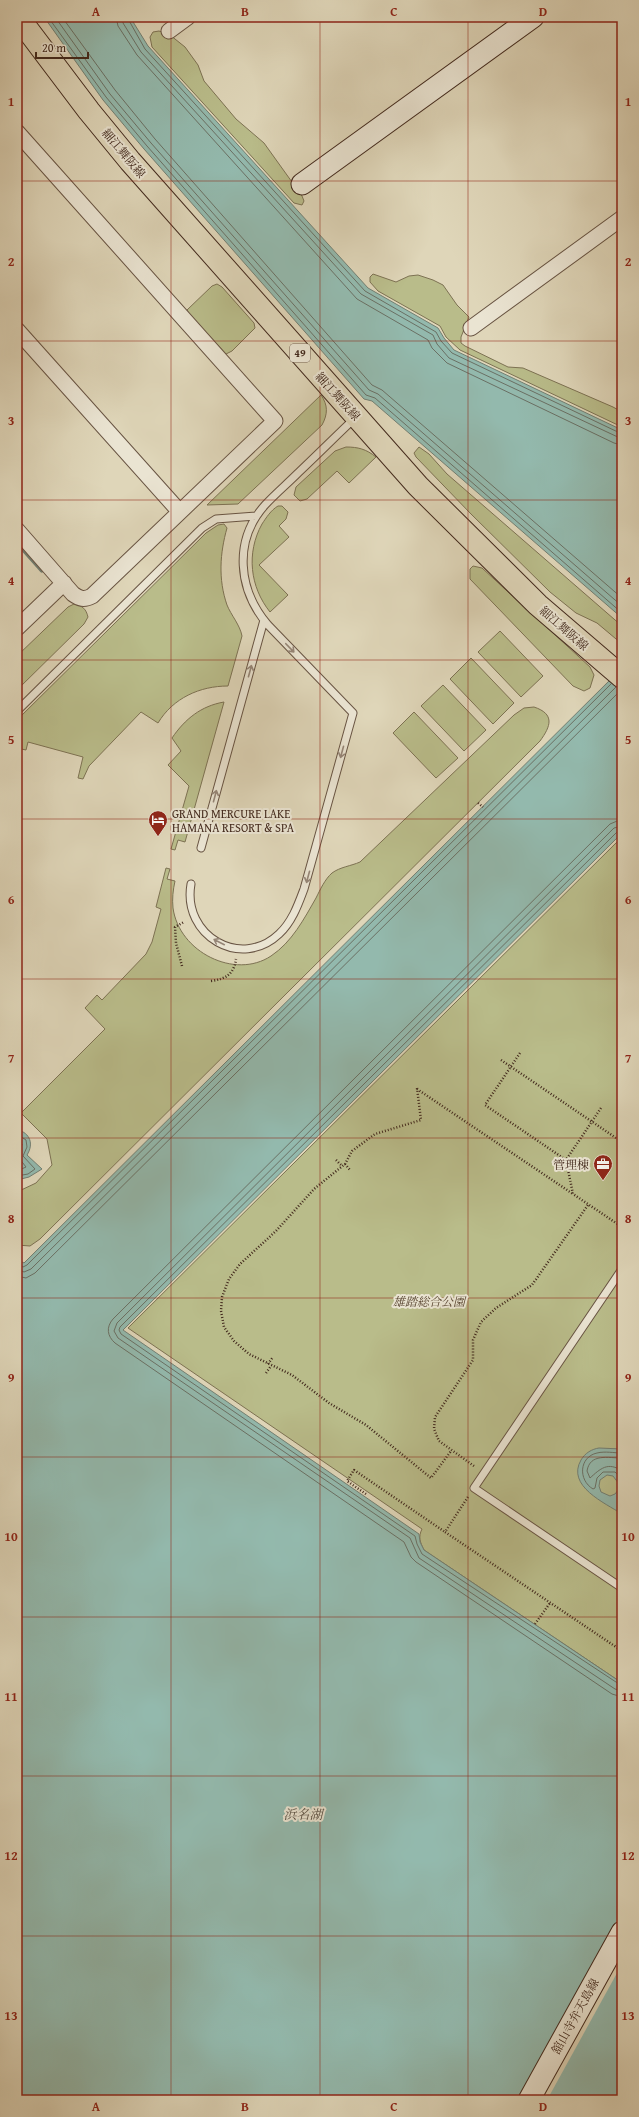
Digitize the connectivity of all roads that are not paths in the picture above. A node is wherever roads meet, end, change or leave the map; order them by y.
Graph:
1 (18, 17) edge
2 (188, 17) edge
3 (532, 17) edge
4 (169, 31) dead end
5 (17, 132) edge
6 (302, 184) dead end
7 (622, 218) edge
8 (471, 328) dead end
9 (17, 330) edge
10 (356, 417) junction
11 (179, 511) junction
12 (256, 516) junction
13 (17, 530) edge
14 (64, 583) junction
15 (264, 620) junction
16 (17, 628) edge
17 (615, 671) edge
18 (17, 711) edge
19 (201, 848) dead end
20 (191, 884) dead end
21 (622, 1270) edge
22 (622, 1588) edge
23 (622, 1932) edge
24 (529, 2100) edge

1 - 10 main road, 細江舞阪線 / 49
2 - 4 street
3 - 6 street
5 - 11 street
7 - 8 street
9 - 11 street
10 - 12 lane
10 - 17 main road, 細江舞阪線 / 49
11 - 14 street
12 - 15 lane
12 - 18 lane
13 - 14 street
14 - 16 street
19 -> 15 lane
15 -> 20 lane
21 - 22 lane
23 - 24 street, 舘山寺弁天島線

